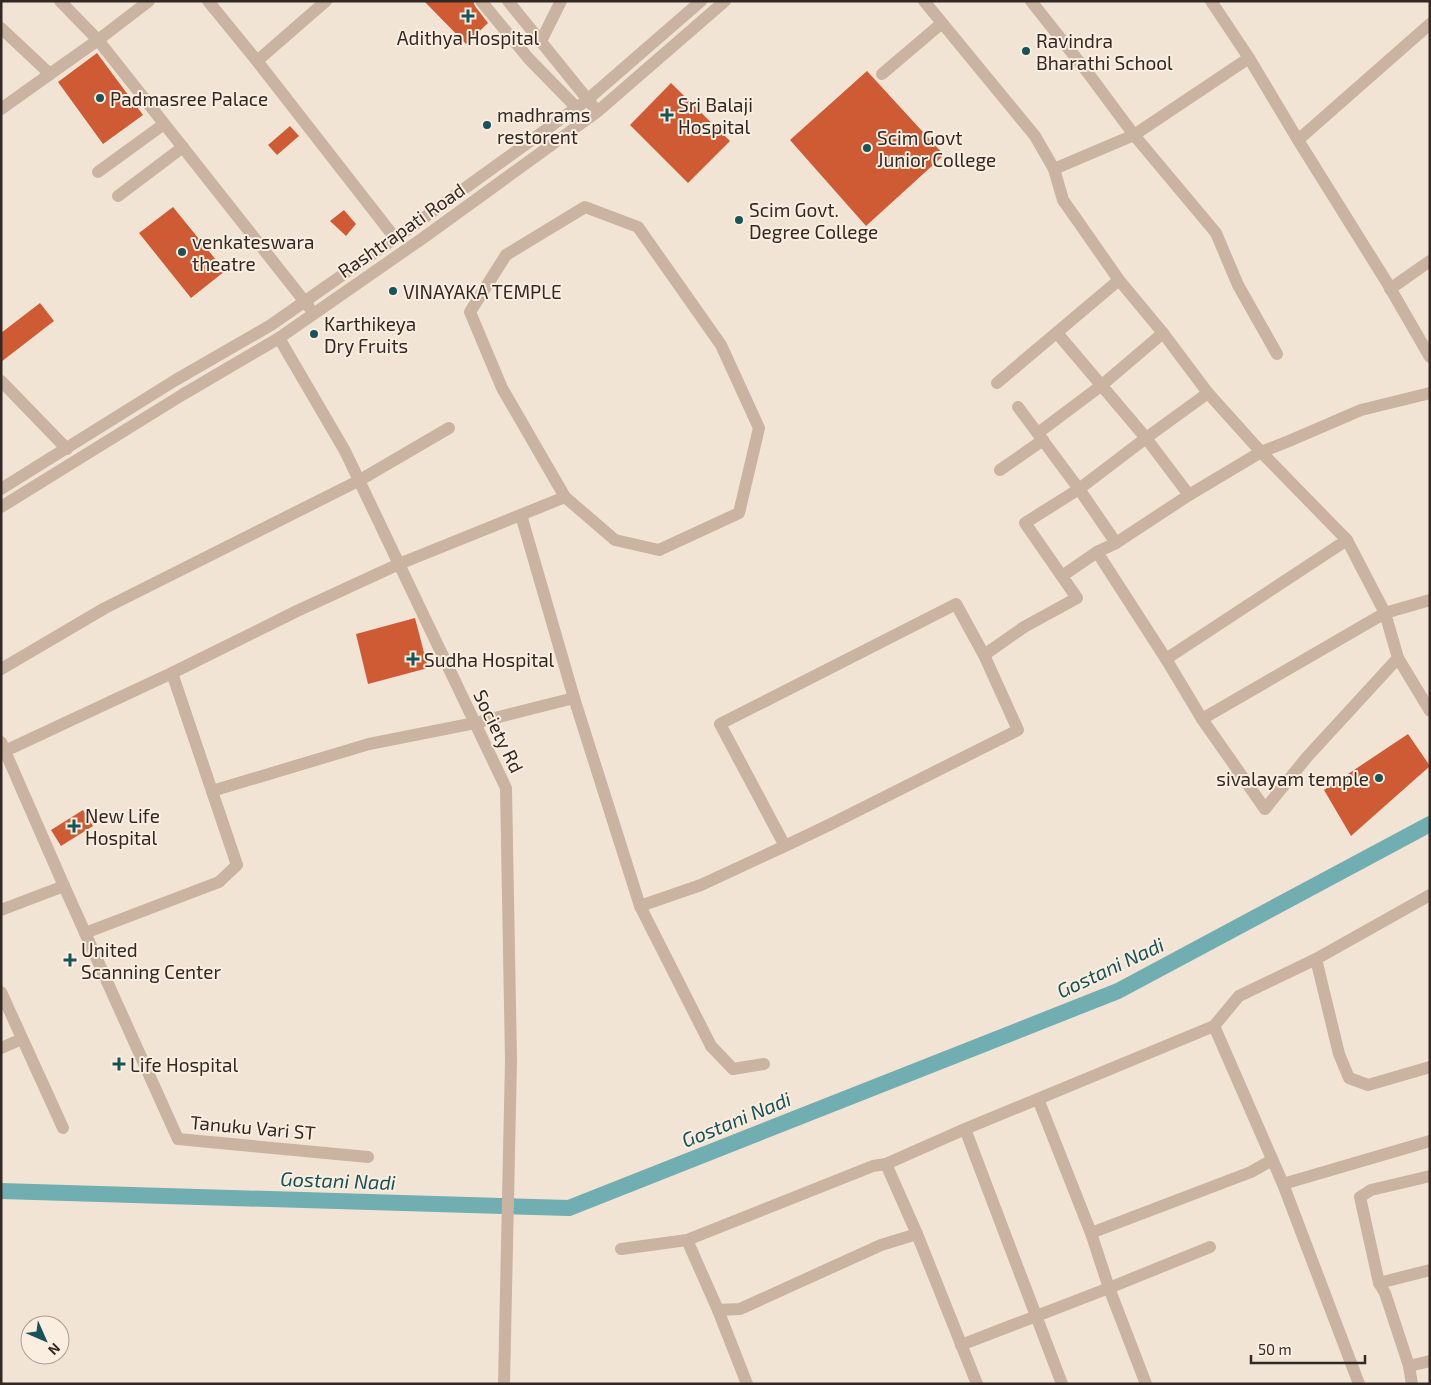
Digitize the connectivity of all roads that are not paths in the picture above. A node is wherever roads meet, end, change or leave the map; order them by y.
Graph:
1 (60, 1) edge
2 (149, 1) edge
3 (208, 1) edge
4 (326, 1) edge
5 (481, 1) edge
6 (508, 1) edge
7 (561, 1) edge
8 (701, 1) edge
9 (725, 1) edge
10 (924, 1) edge
11 (1031, 1) edge
12 (1210, 1) edge
13 (942, 23) junction
14 (1430, 24) edge
15 (1, 28) edge
16 (98, 40) junction
17 (541, 42) junction
18 (1249, 58) junction
19 (257, 61) junction
20 (50, 74) junction
21 (882, 74) dead end
22 (587, 100) junction
23 (576, 107) junction
24 (1, 109) edge
25 (597, 112) junction
26 (164, 124) junction
27 (1134, 135) junction
28 (1298, 140) junction
29 (183, 147) junction
30 (1054, 169) junction
31 (98, 172) dead end
32 (118, 196) dead end
33 (395, 238) junction
34 (1430, 261) edge
35 (1119, 280) junction
36 (1390, 289) junction
37 (304, 301) junction
38 (314, 314) junction
39 (1057, 333) junction
40 (1163, 333) junction
41 (280, 338) junction
42 (1277, 354) dead end
43 (1430, 357) edge
44 (1, 381) edge
45 (997, 383) dead end
46 (1102, 385) junction
47 (1430, 393) edge
48 (1208, 394) junction
49 (1018, 407) dead end
50 (449, 428) dead end
51 (1040, 436) junction
52 (1146, 438) junction
53 (67, 448) junction
54 (1261, 452) junction
55 (1000, 470) dead end
56 (360, 480) junction
57 (1, 489) edge
58 (1079, 489) junction
59 (1189, 495) junction
60 (565, 497) junction
61 (1, 507) edge
62 (521, 514) junction
63 (1347, 540) junction
64 (1116, 543) junction
65 (1097, 552) junction
66 (399, 564) junction
67 (1062, 576) junction
68 (1430, 600) edge
69 (1384, 613) junction
70 (984, 655) junction
71 (1398, 658) junction
72 (1166, 659) junction
73 (1, 670) edge
74 (172, 673) junction
75 (574, 698) junction
76 (1430, 712) edge
77 (1202, 719) junction
78 (475, 723) junction
79 (3, 747) edge
80 (212, 791) junction
81 (785, 846) junction
82 (64, 886) junction
83 (1430, 895) edge
84 (640, 906) junction
85 (1, 910) edge
86 (85, 933) junction
87 (1316, 959) junction
88 (1, 992) edge
89 (1214, 1026) junction
90 (22, 1039) junction
91 (1, 1048) edge
92 (764, 1064) dead end
93 (1430, 1067) edge
94 (1038, 1099) junction
95 (63, 1128) dead end
96 (965, 1129) junction
97 (1430, 1141) edge
98 (368, 1157) dead end
99 (1272, 1160) junction
100 (886, 1164) junction
101 (1430, 1176) edge
102 (1283, 1184) junction
103 (1090, 1233) junction
104 (916, 1234) junction
105 (687, 1240) junction
106 (1210, 1247) dead end
107 (621, 1249) dead end
108 (1430, 1270) edge
109 (1379, 1283) junction
110 (1109, 1288) junction
111 (718, 1310) junction
112 (1036, 1315) junction
113 (960, 1345) junction
114 (1430, 1361) edge
115 (1409, 1366) junction
116 (504, 1384) edge
117 (747, 1384) edge
118 (977, 1384) edge
119 (1062, 1384) edge
120 (1146, 1384) edge
121 (1359, 1384) edge
122 (1412, 1384) edge

1 - 16 street
2 - 16 street
3 - 19 street
4 - 19 street
5 - 23 street
6 - 17 street
7 - 17 street
8 - 22 street, Rashtrapati Road
9 - 25 street, Rashtrapati Road
10 - 13 street
11 - 27 street
12 - 18 street
13 - 21 street
13 - 30 street
14 - 28 street
15 - 20 street
16 - 20 street
16 - 26 street
17 - 22 street
18 - 27 street
18 - 28 street
19 - 33 street
20 - 24 street
22 - 23 street, Rashtrapati Road
22 - 25 street
23 - 33 street, Rashtrapati Road
25 - 38 street, Rashtrapati Road
26 - 29 street
26 - 31 street
27 - 30 street
27 - 42 street
28 - 36 street
29 - 32 street
29 - 37 street
30 - 35 street
33 - 37 street, Rashtrapati Road
34 - 36 street
35 - 39 street
35 - 40 street
36 - 43 street
37 - 38 street
37 - 53 street, Rashtrapati Road
38 - 41 street, Rashtrapati Road
39 - 45 street
39 - 46 street
40 - 46 street
40 - 48 street
41 - 56 street, Society Rd
41 - 61 street, Rashtrapati Road
44 - 53 street
46 - 51 street
46 - 52 street
47 - 54 street
48 - 52 street
48 - 54 street
49 - 51 street
50 - 56 street
51 - 55 street
51 - 58 street
52 - 58 street
52 - 59 street
53 - 57 street, Rashtrapati Road
54 - 59 street
54 - 63 street
56 - 66 street, Society Rd
56 - 73 street
58 - 64 street
58 - 67 street
59 - 64 street
60 - 60 street
60 - 62 street
62 - 66 street
62 - 75 street
63 - 69 street
63 - 72 street
64 - 65 street
65 - 67 street
65 - 72 street
66 - 74 street
66 - 78 street, Society Rd
67 - 70 street
68 - 69 street
69 - 71 street
69 - 77 street
70 - 81 street
70 - 81 street
71 - 76 street
71 - 77 street
72 - 77 street
74 - 79 street
74 - 80 street
75 - 78 street
75 - 84 street
78 - 80 street
78 - 116 street, Society Rd
79 - 82 street, Tanuku Vari ST
80 - 86 street
81 - 84 street
82 - 85 street
82 - 86 street, Tanuku Vari ST
83 - 87 street
84 - 92 street
86 - 98 street, Tanuku Vari ST
87 - 89 street
87 - 93 street
88 - 90 street
89 - 94 street
89 - 99 street
90 - 91 street
90 - 95 street
94 - 96 street
94 - 103 street
96 - 100 street
96 - 112 street
97 - 102 street
99 - 102 street
99 - 103 street
100 - 104 street
100 - 105 street
101 - 109 street
102 - 121 street
103 - 110 street
104 - 111 street
104 - 113 street
105 - 107 street
105 - 111 street
106 - 110 street
108 - 109 street
109 - 115 street
110 - 112 street
110 - 120 street
111 - 117 street
112 - 113 street
112 - 119 street
113 - 118 street
114 - 115 street
115 - 122 street

